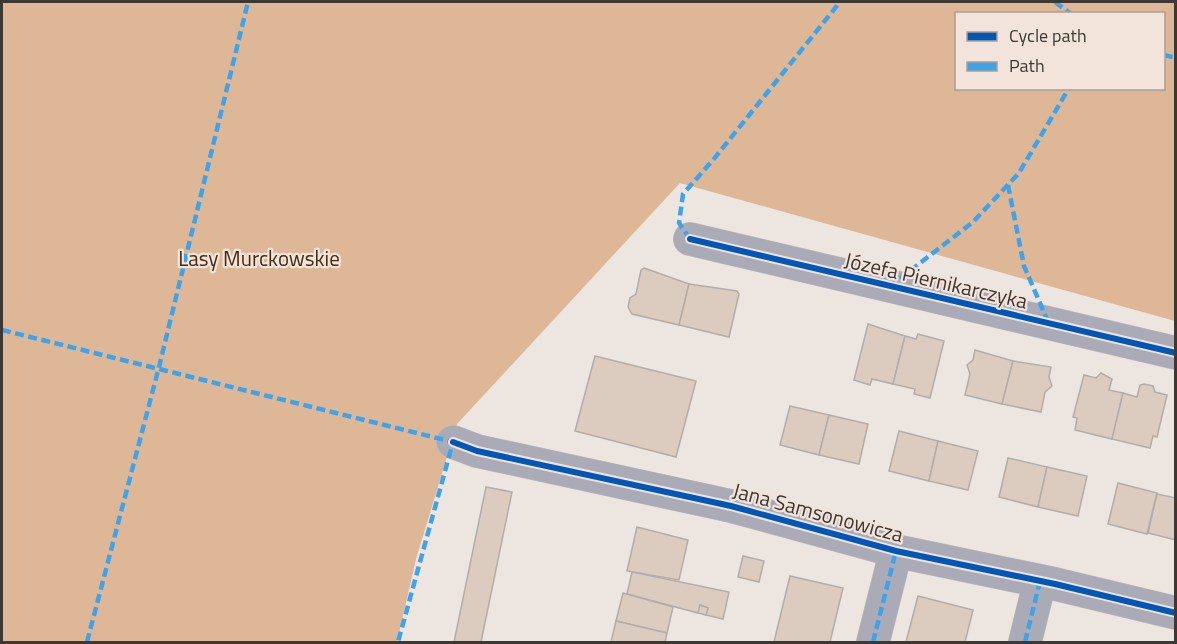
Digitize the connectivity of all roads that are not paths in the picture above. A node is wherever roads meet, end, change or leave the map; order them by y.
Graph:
1 (690, 239) dead end
2 (1176, 353) edge
3 (453, 442) dead end
4 (896, 551) junction
5 (1040, 581) junction
6 (1176, 613) edge
7 (873, 642) edge
8 (1025, 642) edge

1 - 2 street, Józefa Piernikarczyka
3 - 4 street, Jana Samsonowicza
4 - 5 street, Jana Samsonowicza
4 - 7 street
5 - 6 street, Jana Samsonowicza
5 - 8 street

